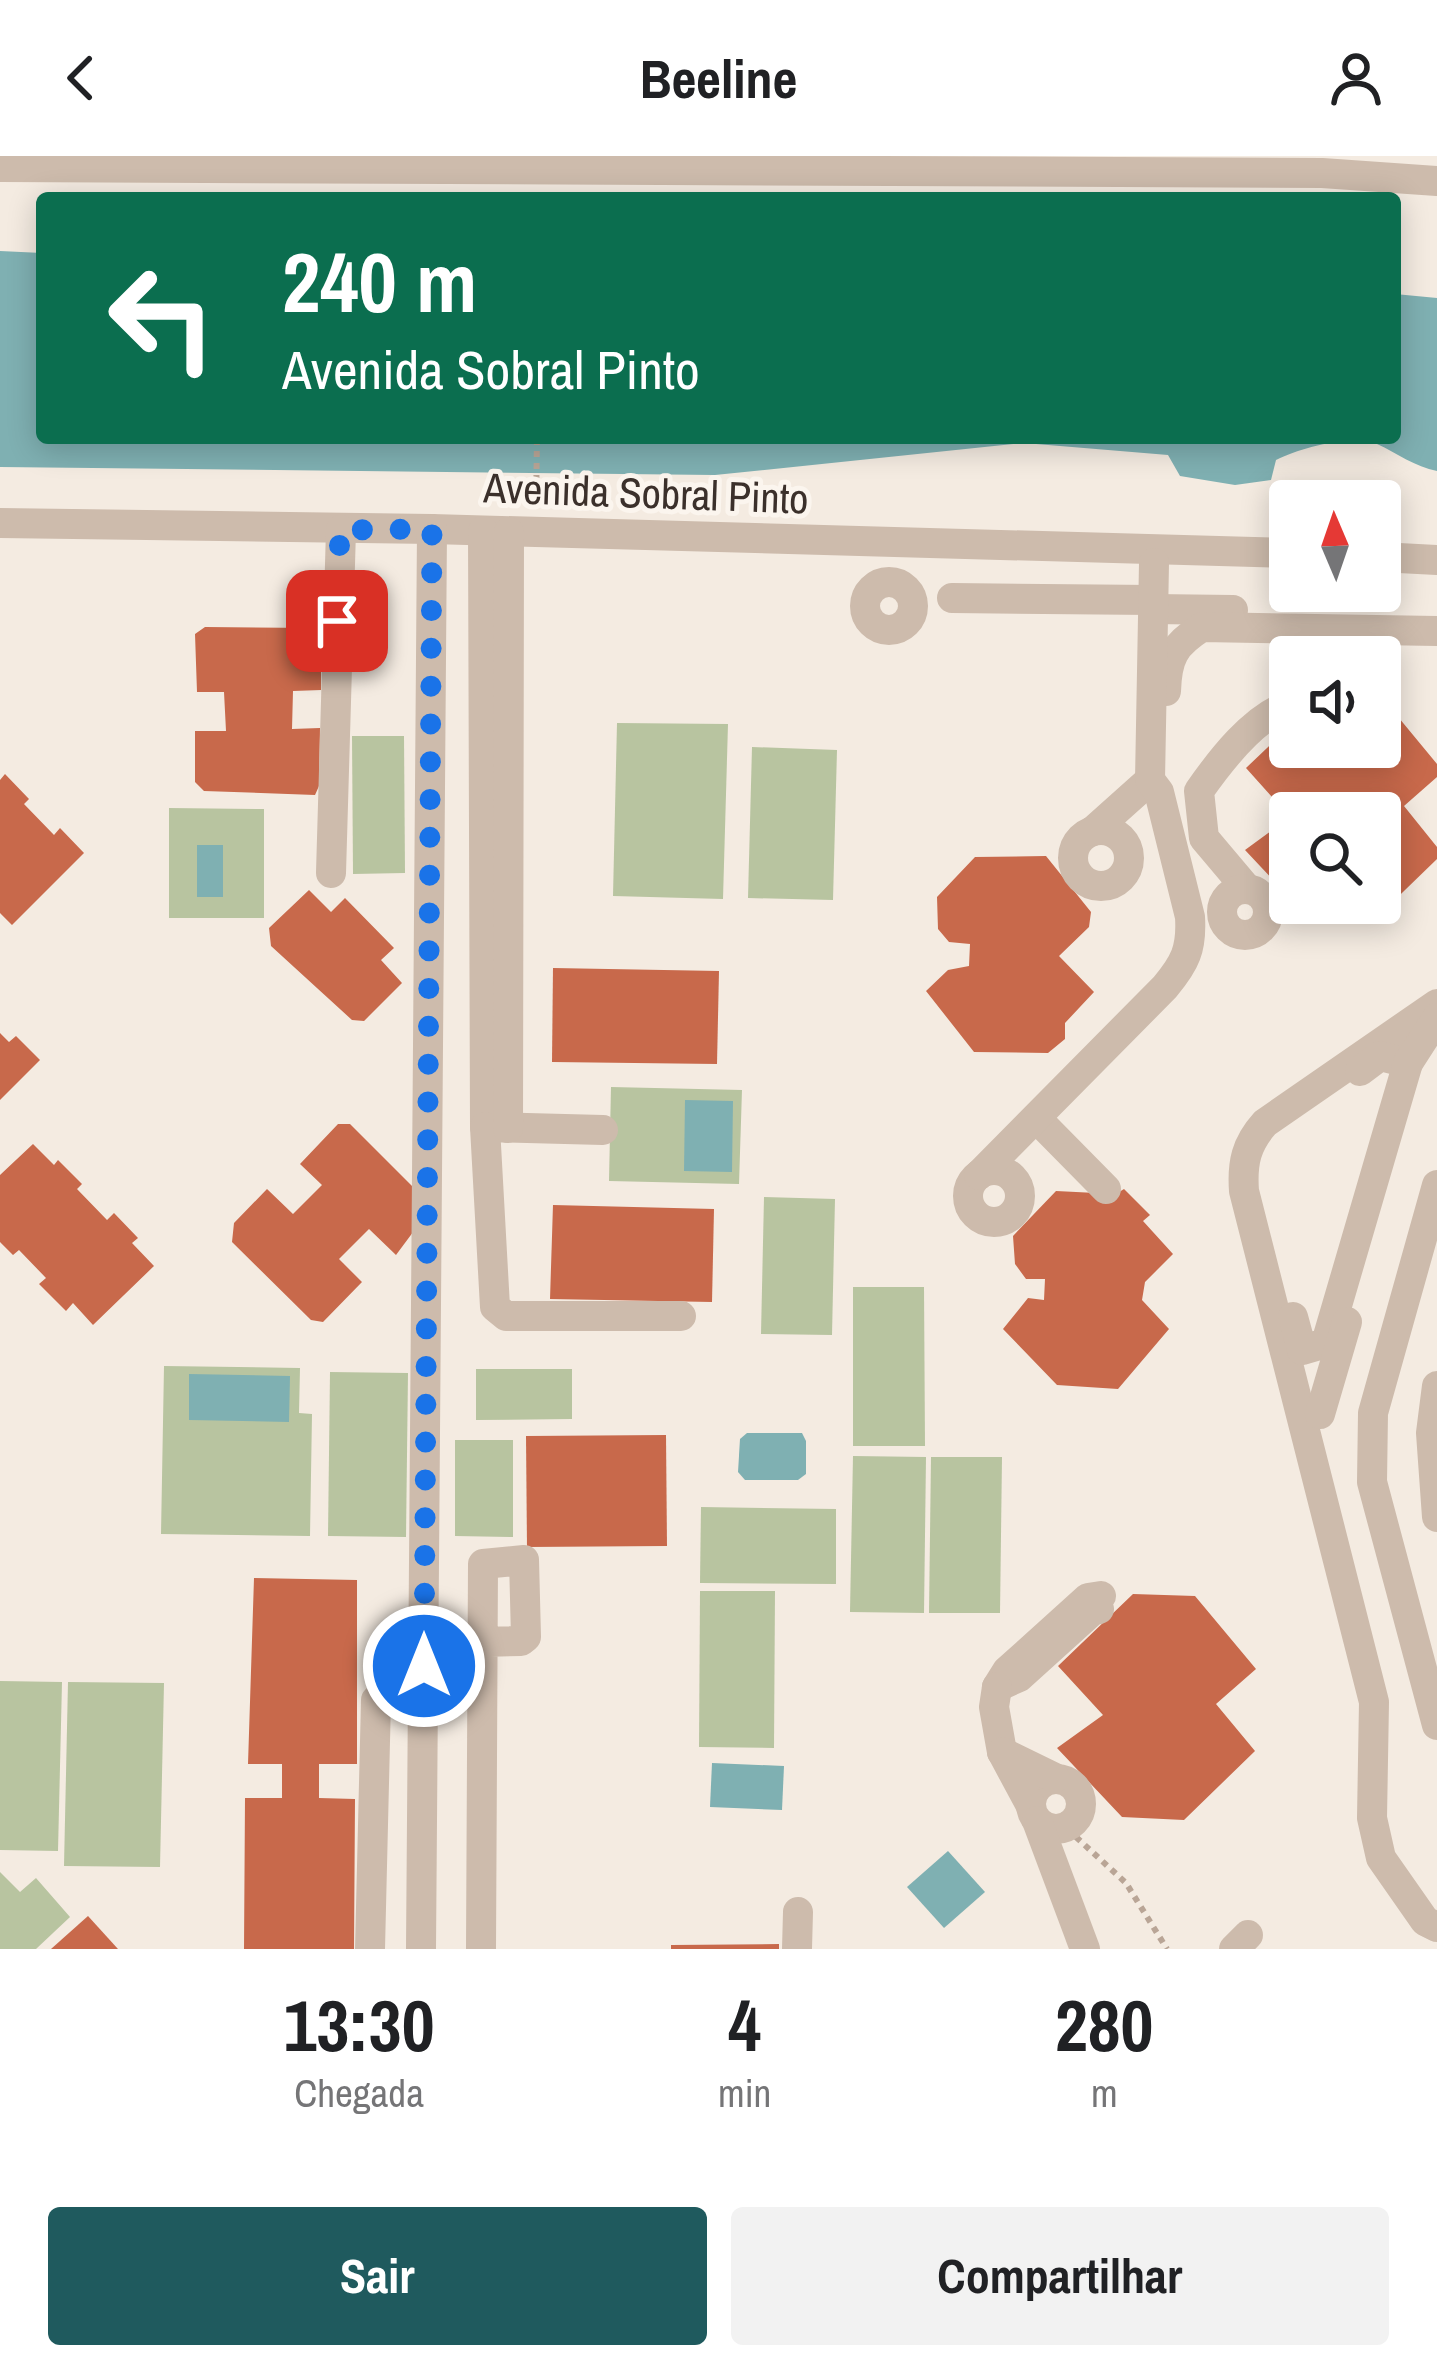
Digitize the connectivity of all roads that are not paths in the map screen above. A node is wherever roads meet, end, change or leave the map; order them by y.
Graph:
1 (257, 161) edge
2 (309, 162) edge
3 (1325, 164) edge
4 (0, 166) edge
5 (1437, 181) edge
6 (0, 524) edge
7 (432, 529) junction
8 (340, 530) junction
9 (510, 532) junction
10 (1269, 552) edge
11 (1401, 558) edge
12 (1437, 560) edge
13 (1154, 563) dead end
14 (910, 601) dead end
15 (1153, 604) junction
16 (1437, 613) edge
17 (1437, 631) edge
18 (1269, 715) edge
19 (1155, 786) junction
20 (1106, 833) dead end
21 (331, 873) dead end
22 (1247, 889) junction
23 (1221, 912) junction
24 (1190, 917) junction
25 (1437, 1004) edge
26 (1437, 1018) edge
27 (1394, 1060) junction
28 (1036, 1118) junction
29 (497, 1128) junction
30 (602, 1130) dead end
31 (1014, 1143) junction
32 (979, 1175) junction
33 (1017, 1183) junction
34 (1437, 1185) edge
35 (1106, 1189) dead end
36 (1437, 1254) edge
37 (681, 1316) dead end
38 (1302, 1350) junction
39 (1437, 1386) edge
40 (1320, 1414) junction
41 (1437, 1516) edge
42 (1100, 1602) dead end
43 (481, 1642) dead end
44 (1437, 1672) edge
45 (376, 1700) dead end
46 (1437, 1724) edge
47 (1002, 1752) junction
48 (1055, 1778) junction
49 (1034, 1813) junction
50 (1073, 1827) junction
51 (1055, 1876) junction
52 (1437, 1910) edge
53 (799, 1912) dead end
54 (1437, 1927) edge
55 (370, 1949) edge
56 (421, 1949) edge
57 (481, 1949) edge
58 (797, 1949) edge
59 (1085, 1949) edge

1 - 2 street
1 - 4 street
2 - 3 street
3 - 5 street
6 - 8 street, Avenida Sobral Pinto
7 - 8 street, Avenida Sobral Pinto
7 - 9 street, Avenida Sobral Pinto
7 - 56 street
8 - 21 street
9 - 10 street, Avenida Sobral Pinto
9 - 29 street
11 - 12 street
13 - 15 street
14 - 15 street
15 - 16 street
15 - 19 street
17 - 19 street
18 - 22 street
19 - 20 street
19 - 24 street
22 - 23 street
22 - 23 street
23 - 24 street
24 - 28 street
25 - 54 street
26 - 27 street
26 - 40 street
27 - 38 street
27 - 38 street
28 - 31 street
28 - 35 street
29 - 30 street
29 - 37 street
31 - 32 street
31 - 33 street
32 - 33 street
32 - 33 street
34 - 46 street
36 - 44 street
38 - 40 street
39 - 41 street
40 - 52 street
42 - 47 street
43 - 57 street
45 - 55 street
47 - 48 street
47 - 49 street
48 - 49 street
48 - 50 street
49 - 50 street
49 - 51 street
50 - 51 street
51 - 59 street
53 - 58 street

